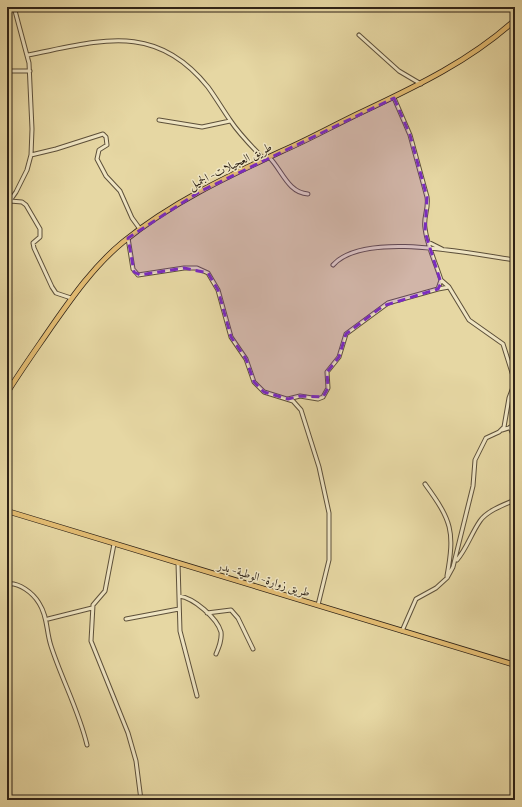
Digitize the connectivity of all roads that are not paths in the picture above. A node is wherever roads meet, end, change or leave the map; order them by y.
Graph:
1 (14, 7) edge
2 (515, 20) edge
3 (359, 35) dead end
4 (28, 55) junction
5 (30, 71) junction
6 (7, 72) edge
7 (421, 84) junction
8 (394, 98) junction
9 (159, 120) dead end
10 (230, 121) junction
11 (31, 155) junction
12 (269, 157) junction
13 (264, 160) junction
14 (308, 194) dead end
15 (10, 201) junction
16 (7, 205) edge
17 (140, 229) junction
18 (128, 238) junction
19 (428, 242) junction
20 (431, 249) junction
21 (443, 250) junction
22 (515, 260) edge
23 (333, 265) dead end
24 (441, 280) junction
25 (449, 287) junction
26 (438, 289) junction
27 (71, 298) junction
28 (7, 393) edge
29 (288, 399) junction
30 (515, 426) edge
31 (510, 427) junction
32 (502, 430) junction
33 (515, 440) edge
34 (425, 484) dead end
35 (515, 500) edge
36 (7, 511) edge
37 (114, 544) junction
38 (456, 561) junction
39 (178, 563) junction
40 (447, 578) junction
41 (7, 584) edge
42 (179, 596) junction
43 (318, 605) junction
44 (92, 608) junction
45 (179, 609) junction
46 (206, 613) junction
47 (48, 619) junction
48 (126, 619) dead end
49 (402, 631) junction
50 (253, 649) dead end
51 (216, 654) dead end
52 (515, 665) edge
53 (197, 696) dead end
54 (87, 745) dead end
55 (141, 800) edge

1 - 4 street
2 - 7 main road, طريق العجيلات- الجميل
3 - 7 street
4 - 5 street
4 - 10 street
5 - 6 street
5 - 11 street
7 - 8 main road, طريق العجيلات- الجميل
8 - 12 main road, طريق العجيلات- الجميل
8 - 19 street
9 - 10 street
10 - 13 street
11 - 15 street
11 - 17 street
12 - 13 main road, طريق العجيلات- الجميل
12 - 14 street
13 - 17 main road, طريق العجيلات- الجميل
15 - 16 street
15 - 27 street
17 - 18 main road, طريق العجيلات- الجميل
18 - 27 main road, طريق العجيلات- الجميل
18 - 29 street
19 - 20 street
19 - 21 street
20 - 21 street
20 - 23 street
20 - 24 street
21 - 22 street
24 - 25 street
24 - 26 street
25 - 26 street
25 - 32 street
26 - 29 street
27 - 28 main road, طريق العجيلات- الجميل
29 - 43 street
30 - 31 street
31 - 32 street
31 - 33 street
32 - 38 street
34 - 40 street
35 - 38 street
36 - 37 main road, طريق زوارة- الوطية- بدر
37 - 39 main road, طريق زوارة- الوطية- بدر
37 - 44 street
38 - 40 street
39 - 42 street
39 - 43 main road, طريق زوارة- الوطية- بدر
40 - 49 street
41 - 47 street
42 - 45 street
42 - 46 street
43 - 49 main road, طريق زوارة- الوطية- بدر
44 - 47 street
44 - 55 street
45 - 48 street
45 - 53 street
46 - 50 street
46 - 51 street
47 - 54 street
49 - 52 main road, طريق زوارة- الوطية- بدر

